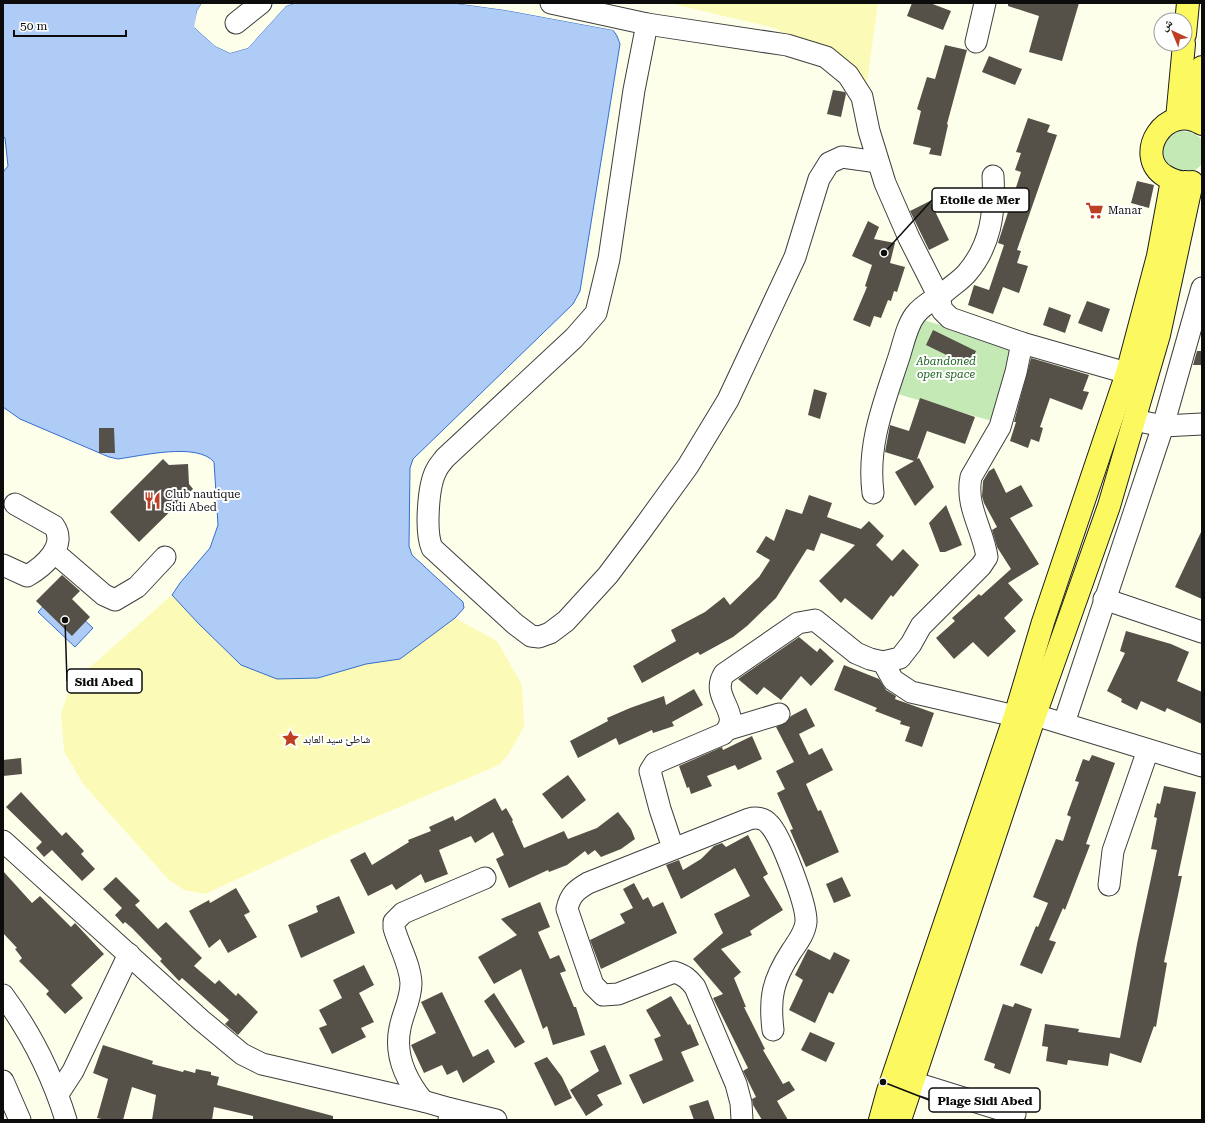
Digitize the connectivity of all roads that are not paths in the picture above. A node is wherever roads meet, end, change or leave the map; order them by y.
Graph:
1 (261, 3) edge
2 (550, 3) edge
3 (985, 3) edge
4 (236, 23) dead end
5 (647, 24) junction
6 (976, 42) dead end
7 (1185, 52) edge
8 (1202, 67) edge
9 (1192, 122) edge
10 (878, 162) junction
11 (993, 176) dead end
12 (1188, 180) edge
13 (1202, 292) edge
14 (939, 297) junction
15 (1022, 344) junction
16 (1126, 373) junction
17 (1134, 420) junction
18 (1202, 424) edge
19 (1163, 426) junction
20 (873, 494) dead end
21 (15, 504) dead end
22 (54, 552) junction
23 (165, 557) dead end
24 (3, 565) edge
25 (1104, 599) junction
26 (1202, 632) edge
27 (883, 662) junction
28 (779, 714) dead end
29 (1025, 716) junction
30 (1064, 723) junction
31 (729, 729) junction
32 (1148, 750) junction
33 (1202, 766) edge
34 (3, 841) edge
35 (673, 848) junction
36 (485, 878) dead end
37 (1109, 885) dead end
38 (129, 954) junction
39 (3, 995) edge
40 (773, 1030) dead end
41 (3, 1081) edge
42 (912, 1082) junction
43 (423, 1101) junction
44 (59, 1109) edge
45 (1015, 1114) dead end
46 (450, 1115) edge
47 (20, 1120) edge
48 (496, 1120) edge
49 (742, 1120) edge
50 (880, 1120) edge
51 (900, 1120) edge

1 - 4 street
2 - 5 street
3 - 6 street
5 - 10 street
5 - 10 street
7 - 9 main road
8 - 9 main road
9 - 12 main road
10 - 14 street
11 - 14 street
12 - 16 main road
12 - 17 main road
13 - 19 street
14 - 15 street
14 - 20 street
15 - 16 street
15 - 27 street
16 - 29 main road
17 - 19 street
17 - 29 main road
18 - 19 street
19 - 25 street
21 - 22 street
22 - 23 street
22 - 24 street
25 - 26 street
25 - 30 street
27 - 29 street
27 - 31 street
28 - 31 street
29 - 30 street
29 - 42 main road
29 - 50 main road
30 - 32 street
31 - 35 street
32 - 33 street
32 - 37 street
34 - 38 street
35 - 40 street
35 - 49 street
36 - 43 street
38 - 43 street
38 - 44 street
39 - 44 street
41 - 47 street
42 - 45 street
42 - 51 main road
43 - 46 street
46 - 48 street

